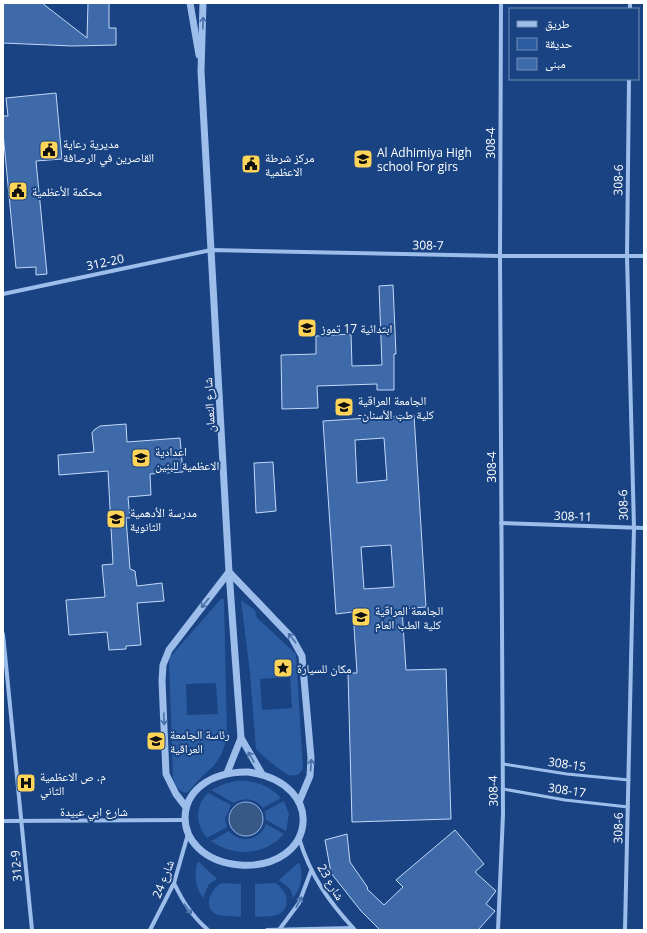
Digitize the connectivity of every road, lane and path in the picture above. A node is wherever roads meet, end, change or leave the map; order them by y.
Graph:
1 (190, 3) edge
2 (203, 3) edge
3 (501, 3) edge
4 (201, 71) junction
5 (629, 80) edge
6 (211, 250) junction
7 (500, 256) junction
8 (627, 256) junction
9 (644, 256) edge
10 (3, 294) edge
11 (501, 523) junction
12 (634, 528) junction
13 (644, 528) edge
14 (229, 572) junction
15 (3, 634) edge
16 (5, 668) edge
17 (241, 738) junction
18 (503, 764) junction
19 (227, 773) junction
20 (262, 774) junction
21 (629, 780) junction
22 (503, 789) junction
23 (299, 802) junction
24 (186, 807) junction
25 (628, 807) junction
26 (185, 820) junction
27 (3, 821) edge
28 (21, 821) junction
29 (188, 833) junction
30 (300, 838) junction
31 (311, 871) junction
32 (174, 883) junction
33 (354, 929) edge
34 (32, 930) edge
35 (150, 930) edge
36 (208, 930) edge
37 (267, 930) edge
38 (279, 930) edge
39 (498, 930) edge
40 (625, 930) edge

1 - 4 street, شارع النعمان
4 -> 2 street, شارع النعمان
3 - 7 street, 308-4
4 - 6 street, شارع النعمان
5 - 8 street, 308-6
6 - 7 street, 308-7
6 - 10 street, 312-20
6 - 14 street, شارع النعمان
7 - 8 street, 308-7
7 - 11 street, 308-4
8 - 9 street, 308-7
8 - 12 street, 308-6
11 - 12 street, 308-11
11 - 18 street, 308-4
12 - 13 street, 308-11
12 - 21 street, 308-6
14 - 17 street, شارع النعمان
23 -> 14 street
14 -> 24 street
15 - 16 street, 312-9
16 - 28 street, 312-9
17 - 19 street, شارع النعمان
20 -> 17 street, شارع النعمان
18 - 21 lane, 308-15
18 - 22 street, 308-4
19 - 20 street
19 - 24 street
20 - 23 street
21 - 25 street, 308-6
22 - 25 lane, 308-17
22 - 39 street, 308-4
23 - 30 street
24 - 26 street
25 - 40 street, 308-6
26 - 28 street, شارع ابي عبيدة
26 - 29 street
27 - 28 street, شارع ابي عبيدة
28 - 34 street, 312-9
29 - 30 street
29 - 32 street, شارع 24
30 - 31 street, شارع 23
31 - 33 street, شارع 23
38 -> 31 street
32 - 35 street, شارع 24
32 -> 36 street
33 - 38 street
37 - 38 street

